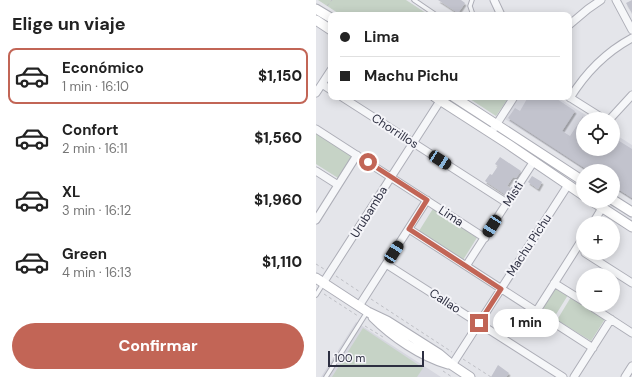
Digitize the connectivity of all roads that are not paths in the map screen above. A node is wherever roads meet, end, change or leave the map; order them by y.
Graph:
1 (414, 0) edge
2 (472, 0) edge
3 (601, 0) edge
4 (616, 0) edge
5 (496, 1) edge
6 (316, 9) edge
7 (432, 12) edge
8 (471, 12) edge
9 (500, 12) edge
10 (328, 16) edge
11 (316, 20) edge
12 (572, 22) edge
13 (328, 28) edge
14 (632, 30) edge
15 (632, 38) edge
16 (328, 75) edge
17 (322, 84) junction
18 (328, 88) edge
19 (316, 93) edge
20 (572, 94) edge
21 (632, 95) edge
22 (572, 98) edge
23 (347, 100) edge
24 (437, 100) edge
25 (440, 100) edge
26 (459, 100) edge
27 (512, 100) edge
28 (593, 112) edge
29 (616, 112) edge
30 (497, 124) junction
31 (316, 129) edge
32 (491, 133) junction
33 (414, 143) junction
34 (357, 155) junction
35 (534, 161) junction
36 (316, 171) edge
37 (391, 177) junction
38 (576, 177) edge
39 (576, 182) edge
40 (338, 185) junction
41 (569, 186) junction
42 (576, 190) edge
43 (427, 200) junction
44 (507, 203) junction
45 (620, 204) edge
46 (602, 208) joint
47 (632, 212) edge
48 (597, 216) edge
49 (316, 219) edge
50 (632, 226) edge
51 (409, 229) junction
52 (485, 238) junction
53 (576, 257) edge
54 (595, 260) edge
55 (386, 264) junction
56 (466, 266) junction
57 (320, 281) edge
58 (554, 283) junction
59 (632, 284) edge
60 (501, 289) junction
61 (316, 294) edge
62 (576, 297) edge
63 (359, 306) junction
64 (368, 312) junction
65 (536, 312) junction
66 (600, 312) edge
67 (611, 319) junction
68 (479, 323) junction
69 (632, 333) edge
70 (593, 348) junction
71 (452, 365) junction
72 (632, 366) edge
73 (326, 377) edge
74 (470, 377) edge
75 (563, 377) edge
76 (574, 377) edge
77 (625, 377) edge

1 - 7 lane
2 - 8 lane
3 - 12 street
4 - 14 street
5 - 9 street
6 - 10 street
11 - 13 street
15 - 20 street
16 - 17 street
17 - 18 street
17 - 19 street
21 - 29 street
22 - 28 street
23 - 33 street, Chorrillos
24 - 33 street, Urubamba
25 - 32 street
26 - 30 street
27 - 30 street
30 - 32 street
30 - 38 street
31 - 34 street, Lima
32 - 35 street
33 - 37 street, Urubamba
33 - 44 street, Chorrillos
34 - 37 street, Lima
34 - 40 street
35 - 41 street
35 - 44 street, Misti
36 - 40 street
37 - 43 street, Lima
37 - 57 street, Urubamba
39 - 41 street
40 - 49 street
41 - 42 street
41 - 60 street, Machu Pichu
43 - 51 street
43 - 52 street, Lima
44 - 52 street, Misti
45 - 47 street
46 - 48 street
46 - 50 street
51 - 55 street
51 - 56 street
52 - 56 street, Misti
53 - 58 street
54 - 59 street
55 - 63 street
55 - 68 street, Callao
56 - 60 street
57 - 61 lane
57 - 63 street
58 - 62 street
58 - 65 street
60 - 65 street
60 - 68 street, Machu Pichu
63 - 64 street
64 - 71 street
64 - 73 lane
65 - 70 street
66 - 67 street
67 - 69 street
67 - 70 street
68 - 71 street, Machu Pichu
68 - 75 street, Callao
70 - 76 street
71 - 74 street
72 - 77 street

